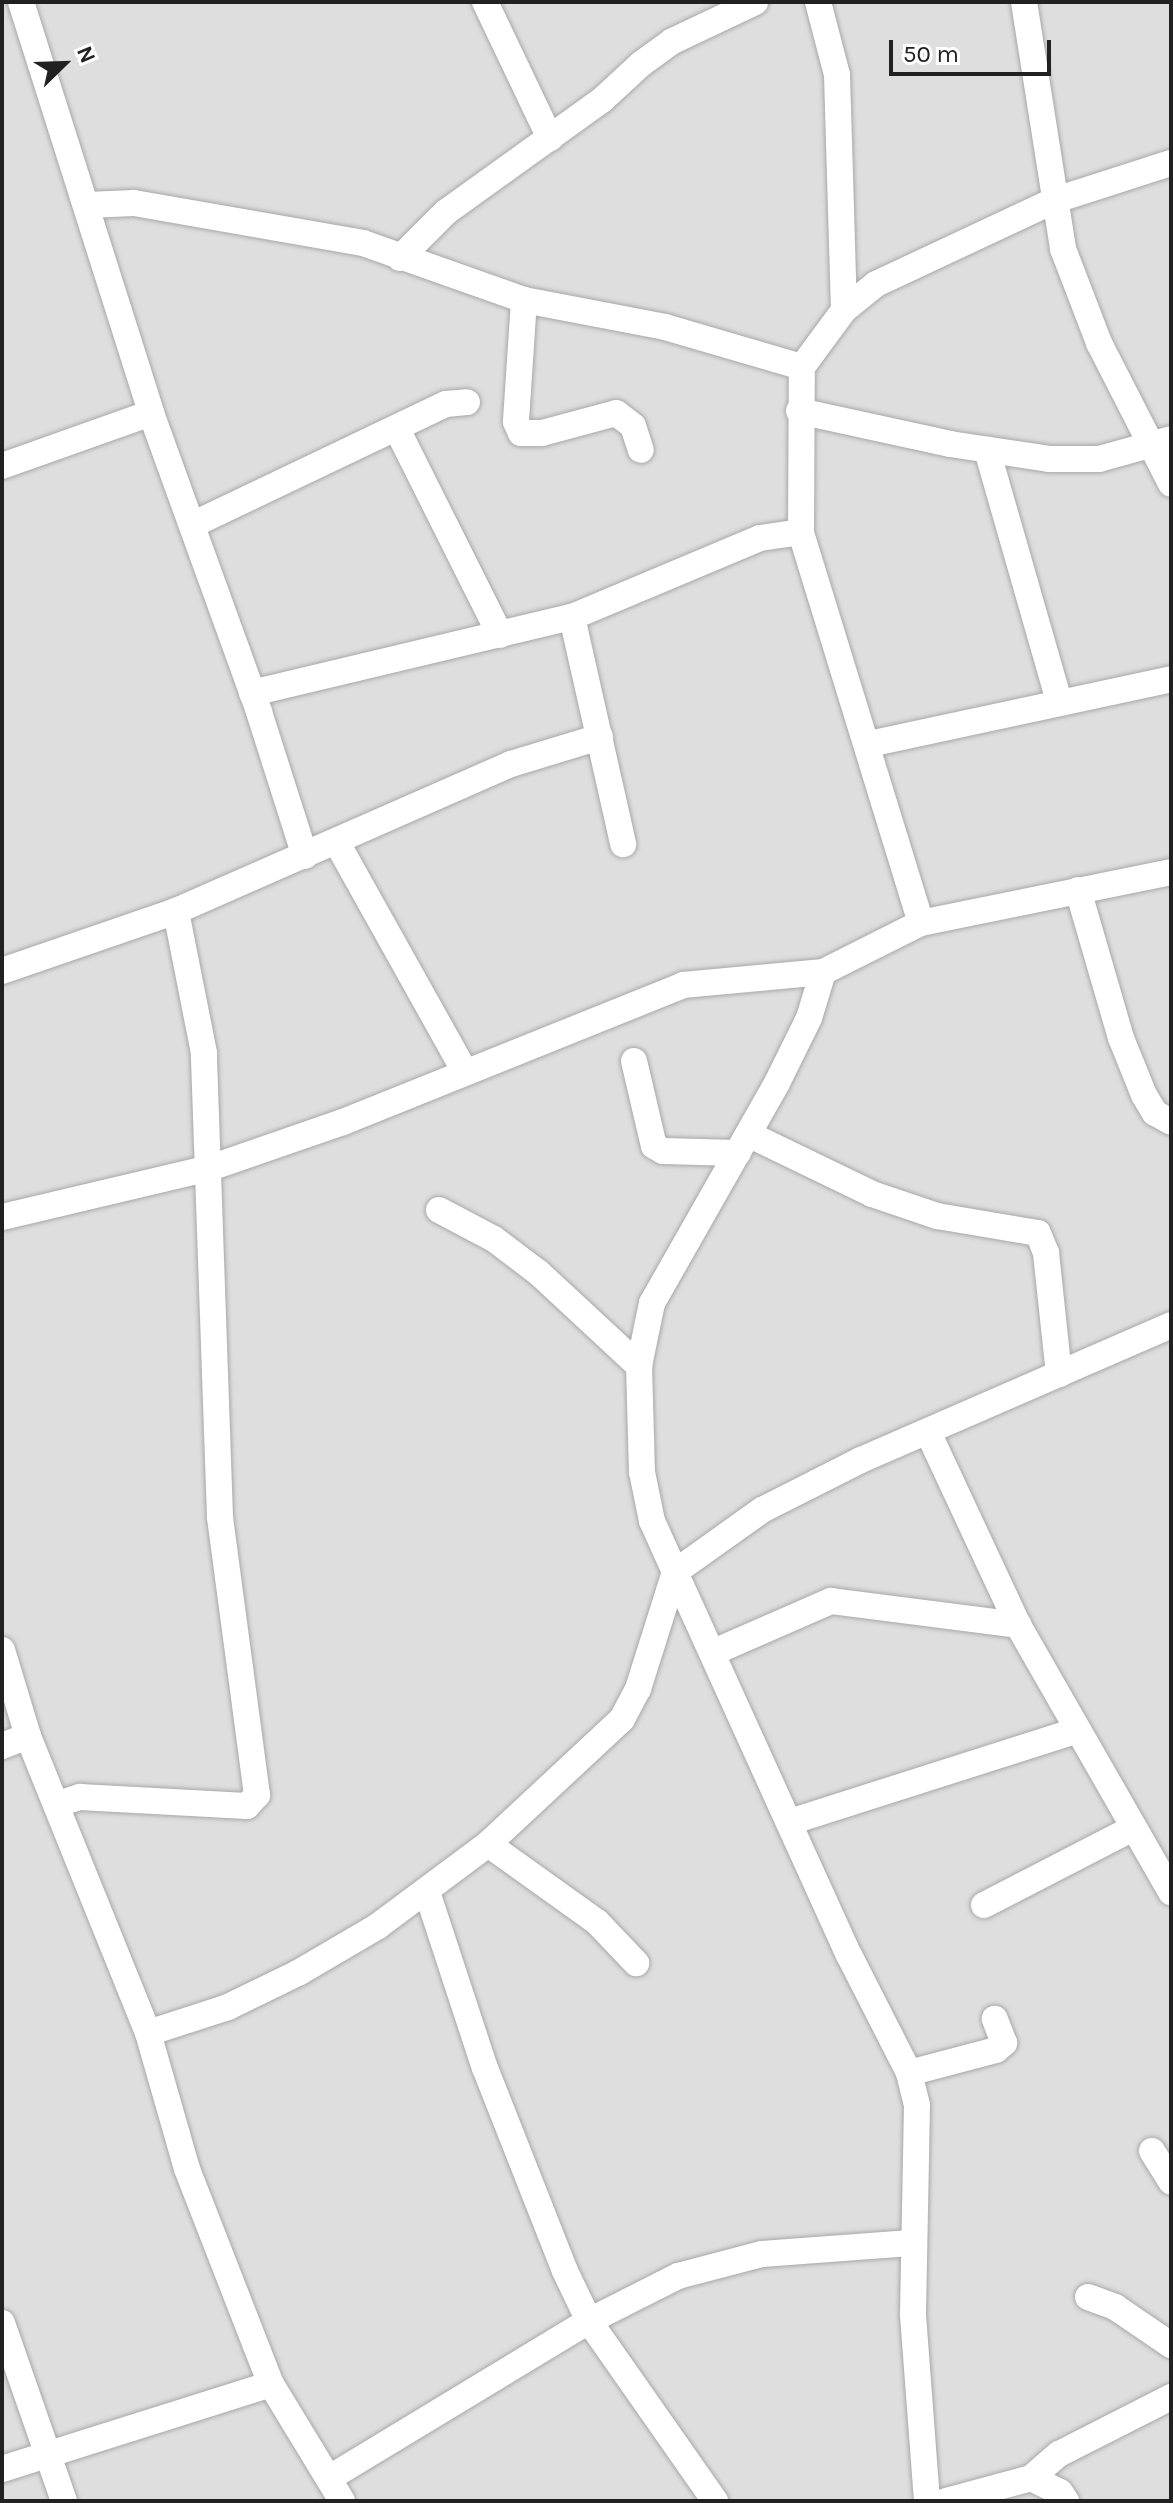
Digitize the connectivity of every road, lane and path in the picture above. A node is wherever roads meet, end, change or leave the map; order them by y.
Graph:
1 (21, 2) edge
2 (485, 2) edge
3 (755, 2) edge
4 (818, 2) edge
5 (1024, 2) edge
6 (550, 138) junction
7 (1171, 163) edge
8 (1053, 201) junction
9 (87, 205) junction
10 (400, 258) junction
11 (524, 300) junction
12 (844, 310) junction
13 (802, 367) junction
14 (467, 402) dead end
15 (799, 411) junction
16 (151, 413) junction
17 (398, 431) junction
18 (1161, 443) edge
19 (641, 450) dead end
20 (987, 450) junction
21 (2, 466) edge
22 (1171, 484) edge
23 (192, 525) junction
24 (801, 532) junction
25 (572, 617) junction
26 (500, 635) junction
27 (1171, 679) edge
28 (252, 693) junction
29 (1059, 701) junction
30 (600, 737) junction
31 (869, 744) junction
32 (336, 841) junction
33 (623, 844) dead end
34 (305, 856) junction
35 (1171, 872) edge
36 (1078, 890) junction
37 (176, 911) junction
38 (921, 923) junction
39 (2, 971) edge
40 (823, 972) junction
41 (634, 1061) dead end
42 (464, 1070) junction
43 (1171, 1122) edge
44 (743, 1144) junction
45 (210, 1168) junction
46 (439, 1210) dead end
47 (2, 1217) edge
48 (1171, 1325) edge
49 (639, 1366) junction
50 (1059, 1374) junction
51 (928, 1432) junction
52 (675, 1572) junction
53 (1018, 1625) junction
54 (2, 1650) edge
55 (714, 1652) junction
56 (1076, 1731) junction
57 (28, 1736) junction
58 (2, 1746) edge
59 (58, 1804) junction
60 (790, 1822) junction
61 (1133, 1828) junction
62 (488, 1844) junction
63 (427, 1892) junction
64 (1171, 1892) edge
65 (984, 1905) dead end
66 (636, 1963) dead end
67 (995, 2019) dead end
68 (148, 2033) junction
69 (909, 2073) junction
70 (1152, 2151) dead end
71 (1171, 2181) edge
72 (911, 2243) junction
73 (1088, 2297) dead end
74 (589, 2321) junction
75 (2, 2323) edge
76 (1171, 2345) edge
77 (271, 2384) junction
78 (1171, 2397) edge
79 (48, 2453) junction
80 (2, 2469) edge
81 (1031, 2478) junction
82 (336, 2489) edge
83 (64, 2501) edge
84 (715, 2501) edge
85 (927, 2501) edge
86 (946, 2501) edge
87 (1066, 2501) edge

1 - 9 street
2 - 6 street
3 - 6 street
4 - 12 street
5 - 8 street
6 - 10 street
7 - 8 street
8 - 12 street
8 - 18 street
9 - 10 street
9 - 16 street
10 - 11 street
11 - 13 street
11 - 19 street
12 - 13 street
13 - 15 street
14 - 17 street
15 - 20 street
15 - 24 street
16 - 21 street
16 - 23 street
17 - 23 street
17 - 26 street
18 - 20 street
18 - 22 street
20 - 29 street
23 - 28 street
24 - 25 street
24 - 31 street
25 - 26 street
25 - 30 street
26 - 28 street
27 - 29 street
28 - 34 street
29 - 31 street
30 - 32 street
30 - 33 street
31 - 38 street
32 - 34 street
32 - 42 street
34 - 37 street
35 - 36 street
36 - 38 street
36 - 43 street
37 - 39 street
37 - 45 street
38 - 40 street
40 - 42 street
40 - 44 street
41 - 44 street
42 - 45 street
44 - 49 street
44 - 50 street
45 - 47 street
45 - 59 street
46 - 49 street
48 - 50 street
49 - 52 street
50 - 51 street
51 - 52 street
51 - 53 street
52 - 55 street
52 - 62 street
53 - 55 street
53 - 56 street
54 - 57 street
55 - 60 street
56 - 60 street
56 - 61 street
57 - 58 street
57 - 59 street
59 - 68 street
60 - 69 street
61 - 64 street
61 - 65 street
62 - 63 street
62 - 66 street
63 - 68 street
63 - 74 street
67 - 69 street
68 - 77 street
69 - 72 street
70 - 71 street
72 - 74 street
72 - 85 street
73 - 76 street
74 - 82 street
74 - 84 street
75 - 79 street
77 - 79 street
77 - 82 street
78 - 81 street
79 - 80 street
79 - 83 street
81 - 86 street
81 - 87 street

